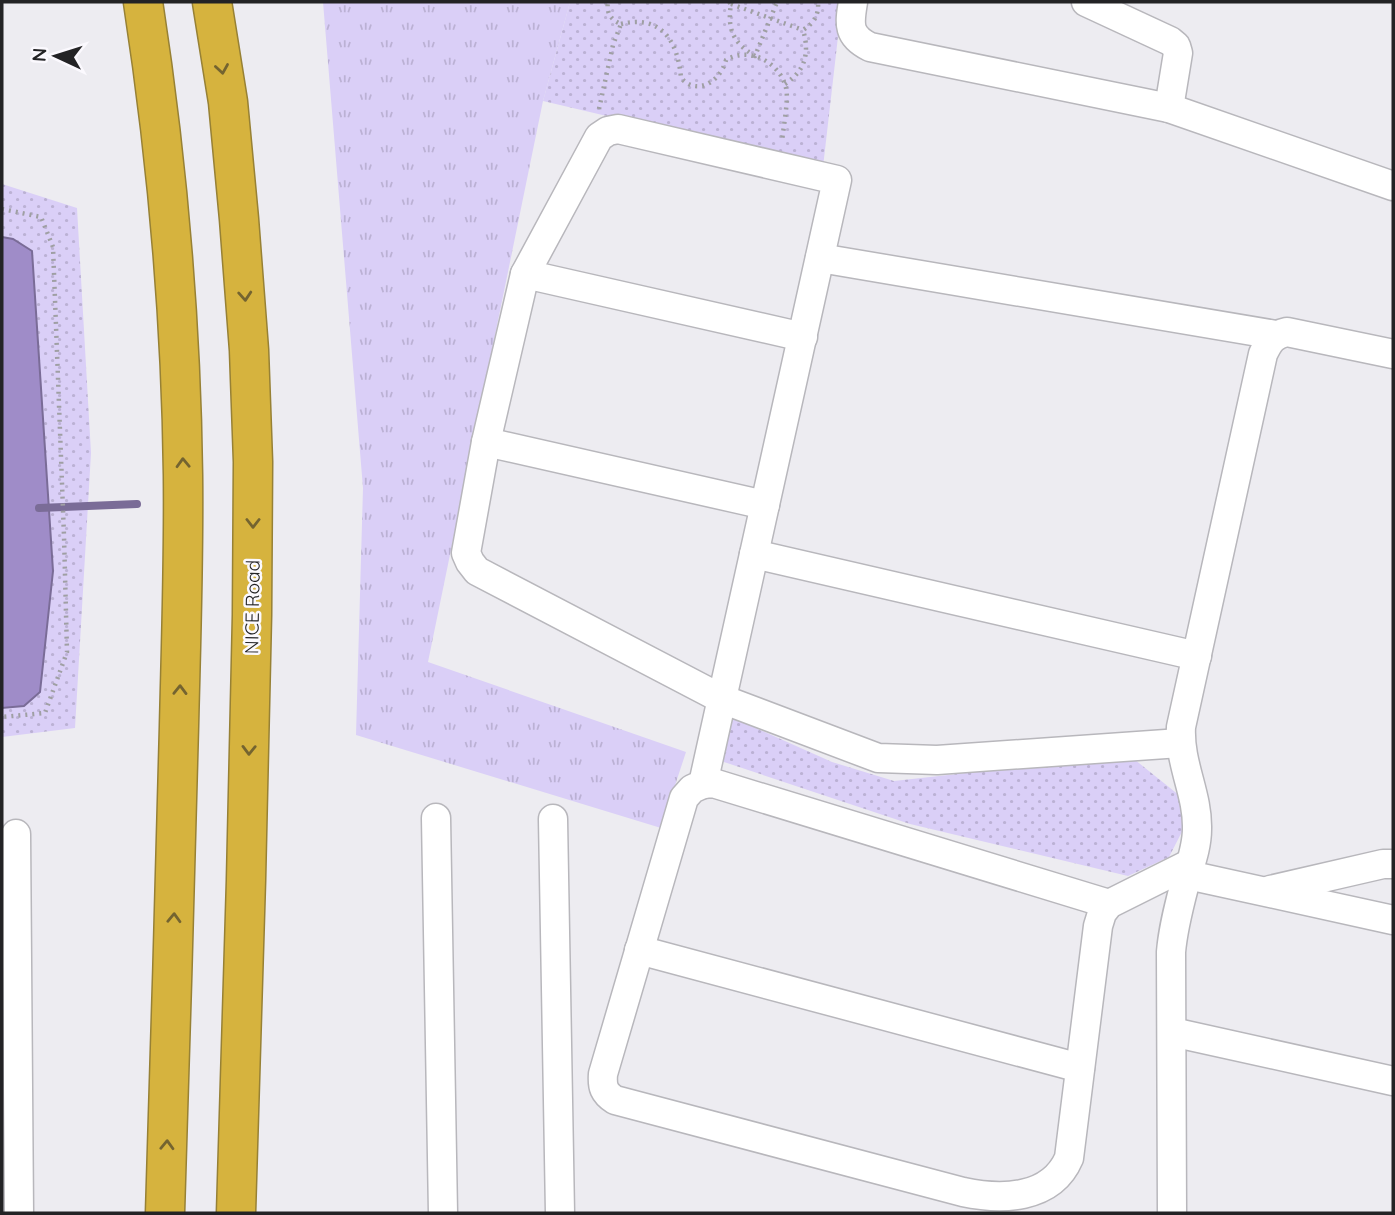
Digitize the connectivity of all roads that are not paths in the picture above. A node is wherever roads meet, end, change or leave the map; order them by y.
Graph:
1 (143, 2) edge
2 (212, 2) edge
3 (853, 2) edge
4 (1086, 2) edge
5 (1169, 108) junction
6 (1393, 187) edge
7 (820, 258) junction
8 (525, 274) junction
9 (1276, 335) junction
10 (803, 337) junction
11 (1393, 354) edge
12 (486, 442) junction
13 (765, 505) junction
14 (754, 554) junction
15 (1197, 656) junction
16 (722, 699) junction
17 (1180, 743) junction
18 (703, 784) junction
19 (436, 818) dead end
20 (552, 820) dead end
21 (11, 847) edge
22 (1393, 863) edge
23 (1189, 869) junction
24 (1264, 892) junction
25 (1109, 904) junction
26 (1393, 920) edge
27 (639, 950) junction
28 (9, 961) edge
29 (1172, 1032) junction
30 (1080, 1068) junction
31 (1393, 1081) edge
32 (10, 1135) edge
33 (19, 1213) edge
34 (165, 1213) edge
35 (236, 1213) edge
36 (443, 1213) edge
37 (560, 1213) edge
38 (1172, 1213) edge

34 -> 1 highway
2 -> 35 highway, NICE Road
3 - 5 street
4 - 5 street
5 - 6 street
7 - 8 street
7 - 9 street
7 - 10 street
8 - 10 street
8 - 12 street
9 - 11 street
9 - 15 street
10 - 13 street
12 - 13 street
12 - 16 street
13 - 14 street
14 - 15 street
14 - 16 street
15 - 17 street
16 - 17 street
16 - 18 street
17 - 23 street
18 - 25 street
18 - 27 street
19 - 36 street
20 - 37 street
21 - 28 street
22 - 24 street
23 - 24 street
23 - 25 street
23 - 29 street
24 - 26 street
25 - 30 street
27 - 30 street
27 - 30 street
28 - 32 street
29 - 31 street
29 - 38 street
32 - 33 street

